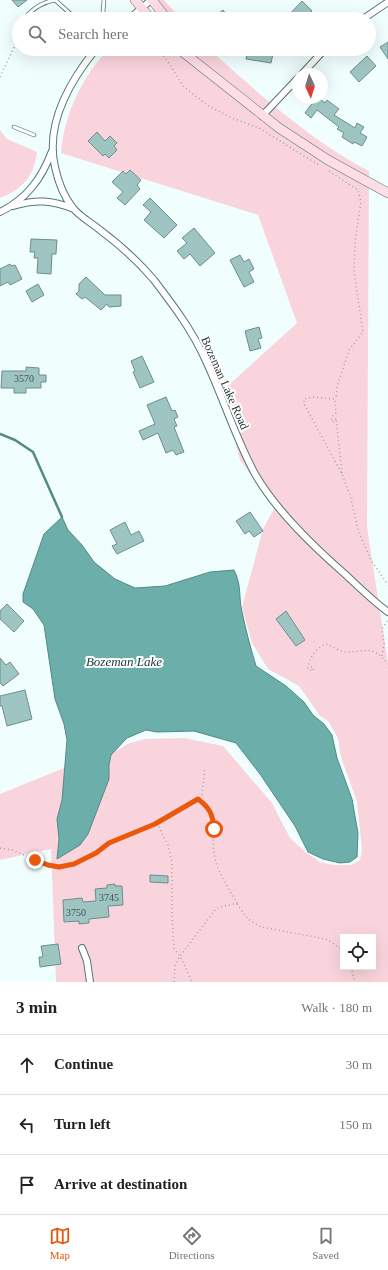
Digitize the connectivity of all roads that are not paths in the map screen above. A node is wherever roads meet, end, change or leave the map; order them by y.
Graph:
1 (104, 0) edge
2 (135, 0) edge
3 (151, 0) edge
4 (388, 2) edge
5 (141, 8) junction
6 (31, 12) edge
7 (68, 12) edge
8 (104, 12) dead end
9 (137, 12) edge
10 (145, 12) edge
11 (161, 12) edge
12 (373, 12) edge
13 (90, 56) edge
14 (189, 56) edge
15 (196, 56) edge
16 (319, 56) edge
17 (205, 68) junction
18 (308, 68) edge
19 (292, 84) edge
20 (262, 116) junction
21 (14, 127) dead end
22 (34, 135) dead end
23 (52, 151) junction
24 (388, 194) edge
25 (10, 207) junction
26 (74, 209) junction
27 (0, 212) edge
28 (388, 612) edge
29 (82, 948) dead end
30 (90, 982) edge

1 - 8 lane
2 - 5 street
3 - 5 street
3 - 11 street
4 - 12 street
5 - 9 street
5 - 10 street
6 - 7 lane
13 - 23 street, Bozeman Lake Road
14 - 17 street
15 - 17 street
16 - 18 street
17 - 20 street
19 - 20 street
20 - 24 street
21 - 22 lane
23 - 25 street
23 - 26 street, Bozeman Lake Road
25 - 26 street
25 - 27 street
26 - 28 street, Bozeman Lake Road
29 - 30 street

